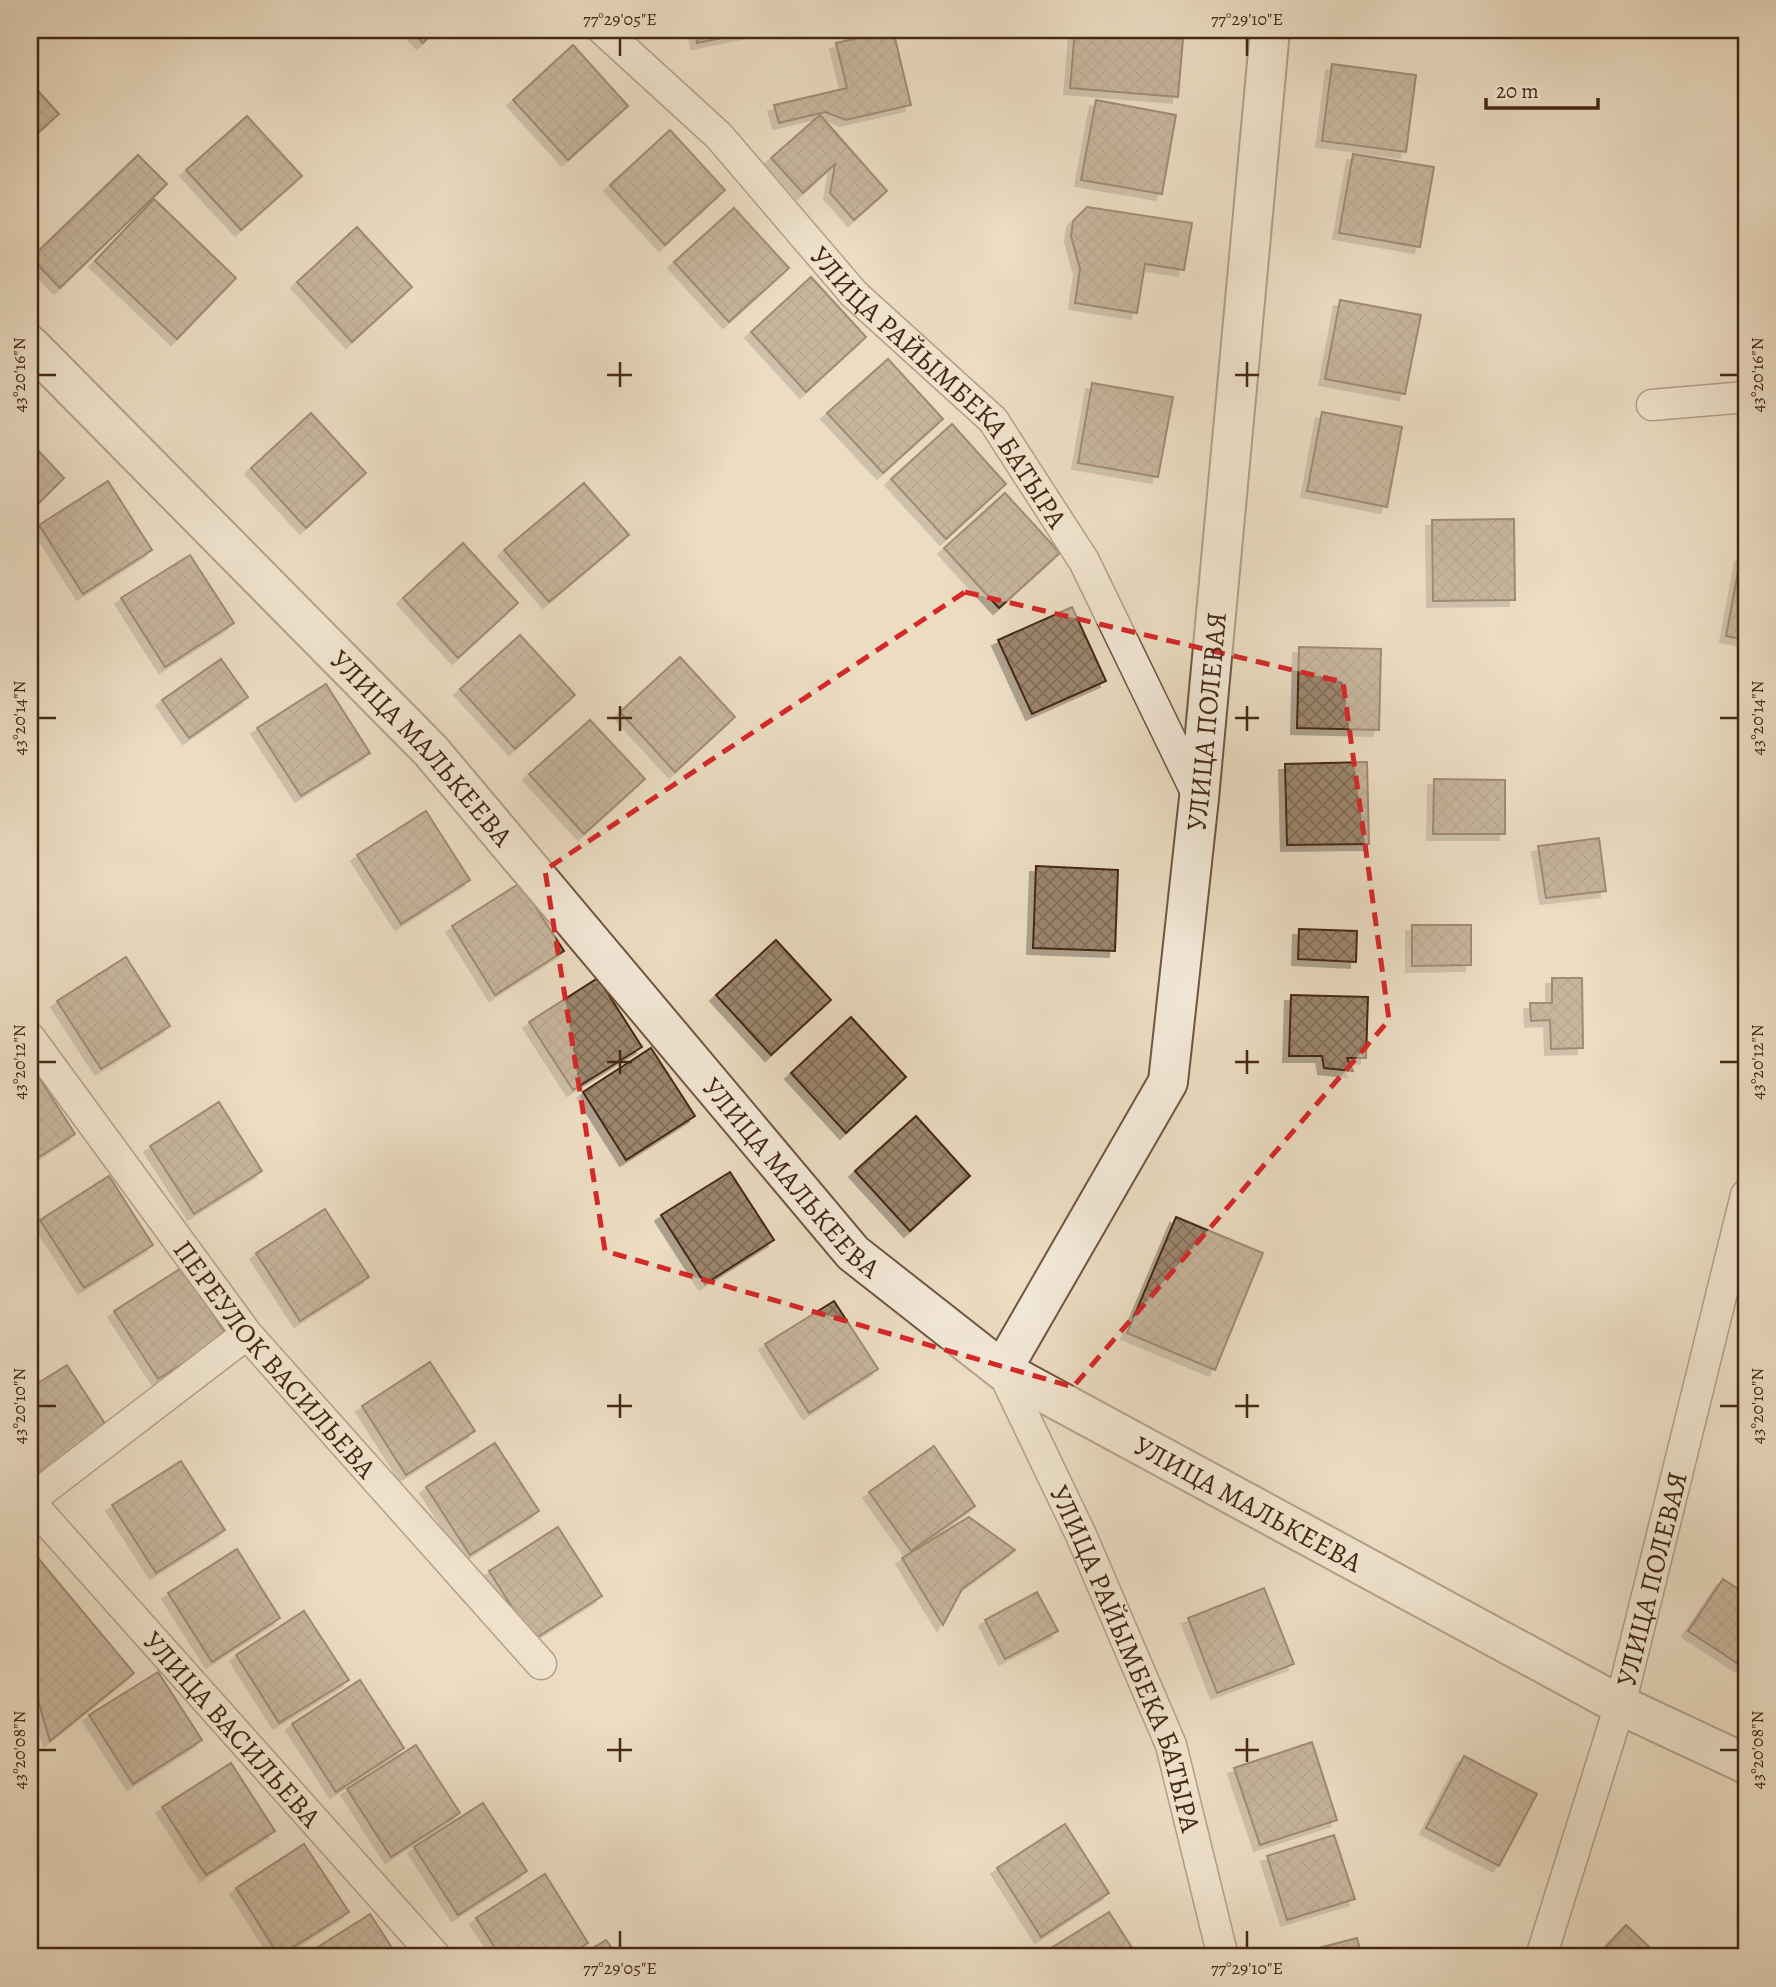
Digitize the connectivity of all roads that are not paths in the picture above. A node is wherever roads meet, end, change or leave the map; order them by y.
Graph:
1 (604, 30) edge
2 (1270, 30) edge
3 (30, 345) edge
4 (1746, 397) edge
5 (1652, 405) dead end
6 (1199, 798) junction
7 (30, 1038) edge
8 (1746, 1195) edge
9 (247, 1334) junction
10 (1002, 1370) junction
11 (30, 1501) edge
12 (541, 1664) dead end
13 (1620, 1705) junction
14 (1746, 1764) edge
15 (436, 1957) edge
16 (1223, 1957) edge
17 (1541, 1957) edge

1 - 6 street, УЛИЦА РАЙЫМБЕКА БАТЫРА
2 - 6 street, УЛИЦА ПОЛЕВАЯ
3 - 10 street, УЛИЦА МАЛЬКЕЕВА
4 - 5 street
6 - 10 street, УЛИЦА ПОЛЕВАЯ
7 - 9 street, ПЕРЕУЛОК ВАСИЛЬЕВА
8 - 13 street, УЛИЦА ПОЛЕВАЯ
9 - 11 street
9 - 12 street, ПЕРЕУЛОК ВАСИЛЬЕВА
10 - 13 street, УЛИЦА МАЛЬКЕЕВА
10 - 16 street, УЛИЦА РАЙЫМБЕКА БАТЫРА
11 - 15 street, УЛИЦА ВАСИЛЬЕВА
13 - 14 street, УЛИЦА МАЛЬКЕЕВА
13 - 17 street, УЛИЦА ПОЛЕВАЯ

